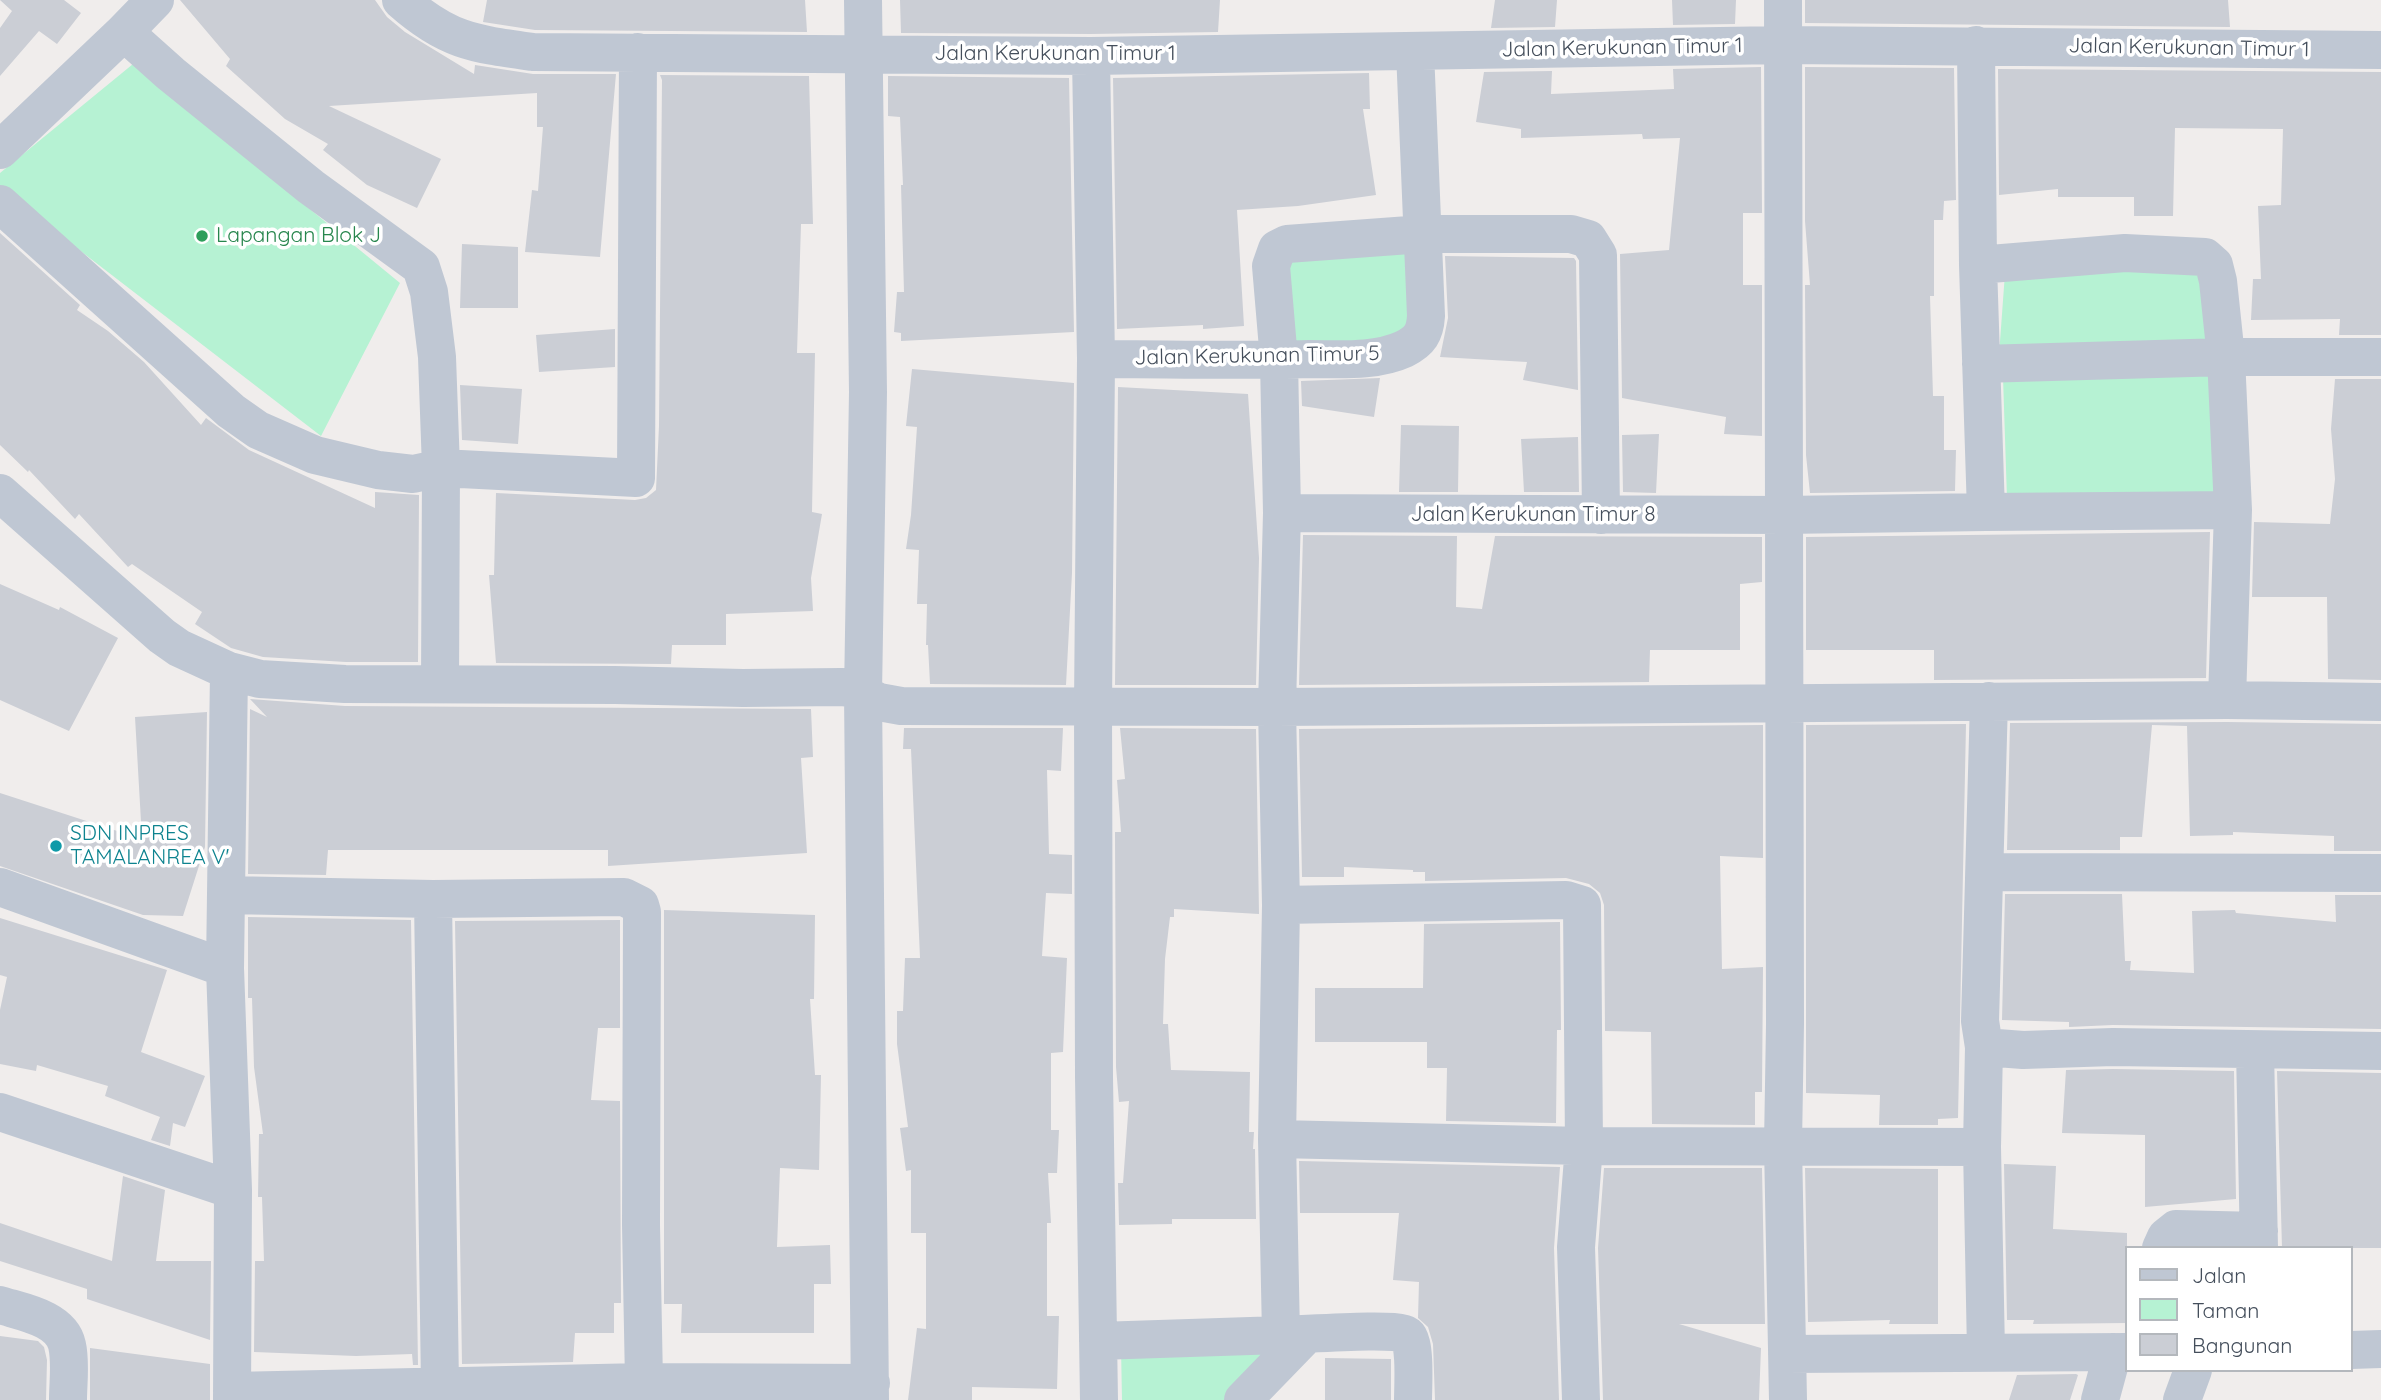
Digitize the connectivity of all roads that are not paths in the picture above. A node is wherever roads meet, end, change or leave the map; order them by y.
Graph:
1 (155, 0) edge
2 (401, 0) edge
3 (863, 0) edge
4 (1783, 0) edge
5 (124, 32) junction
6 (1783, 45) junction
7 (1976, 45) junction
8 (2381, 50) edge
9 (1415, 51) junction
10 (638, 52) junction
11 (863, 53) junction
12 (1091, 56) junction
13 (0, 150) edge
14 (0, 204) edge
15 (1423, 233) junction
16 (1978, 265) junction
17 (2225, 356) junction
18 (2381, 358) edge
19 (1096, 359) junction
20 (1279, 360) junction
21 (1981, 364) junction
22 (441, 468) junction
23 (0, 494) edge
24 (2233, 510) junction
25 (1986, 512) junction
26 (1282, 513) junction
27 (1601, 515) junction
28 (1784, 515) junction
29 (229, 671) junction
30 (440, 683) junction
31 (863, 693) junction
32 (2227, 700) junction
33 (1989, 701) junction
34 (1785, 702) junction
35 (2381, 702) edge
36 (1093, 706) junction
37 (1277, 707) junction
38 (1986, 872) junction
39 (2381, 873) edge
40 (0, 887) edge
41 (226, 895) junction
42 (433, 900) junction
43 (1281, 905) junction
44 (225, 968) junction
45 (1983, 1047) junction
46 (2255, 1050) junction
47 (2381, 1051) edge
48 (0, 1112) edge
49 (1277, 1139) junction
50 (1783, 1145) junction
51 (1584, 1146) junction
52 (1982, 1147) junction
53 (233, 1190) junction
54 (2259, 1240) edge
55 (2162, 1246) edge
56 (0, 1305) edge
57 (1294, 1335) junction
58 (1098, 1340) junction
59 (2381, 1349) edge
60 (2353, 1350) edge
61 (1986, 1352) junction
62 (2120, 1352) edge
63 (1787, 1354) junction
64 (2192, 1372) edge
65 (440, 1387) junction
66 (653, 1388) edge
67 (871, 1391) edge
68 (232, 1396) edge
69 (68, 1400) edge
70 (1099, 1400) edge
71 (1243, 1400) edge
72 (1413, 1400) edge
73 (1581, 1400) edge
74 (1788, 1400) edge
75 (2100, 1400) edge
76 (2182, 1400) edge

1 - 5 street
2 - 10 street, Jalan Kerukunan Timur 1
3 - 11 street
4 - 6 street
5 - 13 street
5 - 22 street
6 - 7 street, Jalan Kerukunan Timur 1
6 - 9 street, Jalan Kerukunan Timur 1
6 - 28 street
7 - 8 street, Jalan Kerukunan Timur 1
7 - 16 street
9 - 12 street, Jalan Kerukunan Timur 1
9 - 15 street, Jalan Kerukunan Timur 5
10 - 11 street, Jalan Kerukunan Timur 1
10 - 22 street
11 - 12 street, Jalan Kerukunan Timur 1
11 - 31 street
12 - 19 street
14 - 22 street
15 - 20 street, Jalan Kerukunan Timur 5
15 - 20 street
15 - 27 street
16 - 17 street
16 - 21 street
17 - 18 street
17 - 21 street
17 - 24 street
19 - 20 street, Jalan Kerukunan Timur 5
19 - 36 street
20 - 26 street
21 - 25 street
22 - 30 street
23 - 29 street
24 - 25 street, Jalan Kerukunan Timur 8
24 - 32 street
25 - 28 street, Jalan Kerukunan Timur 8
26 - 27 street, Jalan Kerukunan Timur 8
26 - 37 street
27 - 28 street, Jalan Kerukunan Timur 8
28 - 34 street
29 - 30 street
29 - 41 street
30 - 31 street
31 - 36 street
31 - 67 street
32 - 33 street
32 - 35 street
33 - 34 street
33 - 38 street
34 - 37 street
34 - 50 street
36 - 37 street
36 - 58 street
37 - 43 street
38 - 39 street
38 - 45 street
40 - 44 street
41 - 42 street
41 - 44 street
42 - 65 street
42 - 66 street
43 - 49 street
43 - 51 street
44 - 53 street
45 - 46 street
45 - 52 street
46 - 47 street
46 - 54 street
48 - 53 street
49 - 51 street
49 - 57 street
50 - 51 street
50 - 52 street
50 - 63 street
51 - 73 street
52 - 61 street
53 - 68 street
54 - 55 street
56 - 69 street
57 - 58 street
57 - 71 street
57 - 72 street
58 - 70 street
59 - 60 street
61 - 62 street
61 - 63 street
62 - 75 street
63 - 74 street
64 - 76 street
65 - 66 street
65 - 68 street
66 - 67 street

